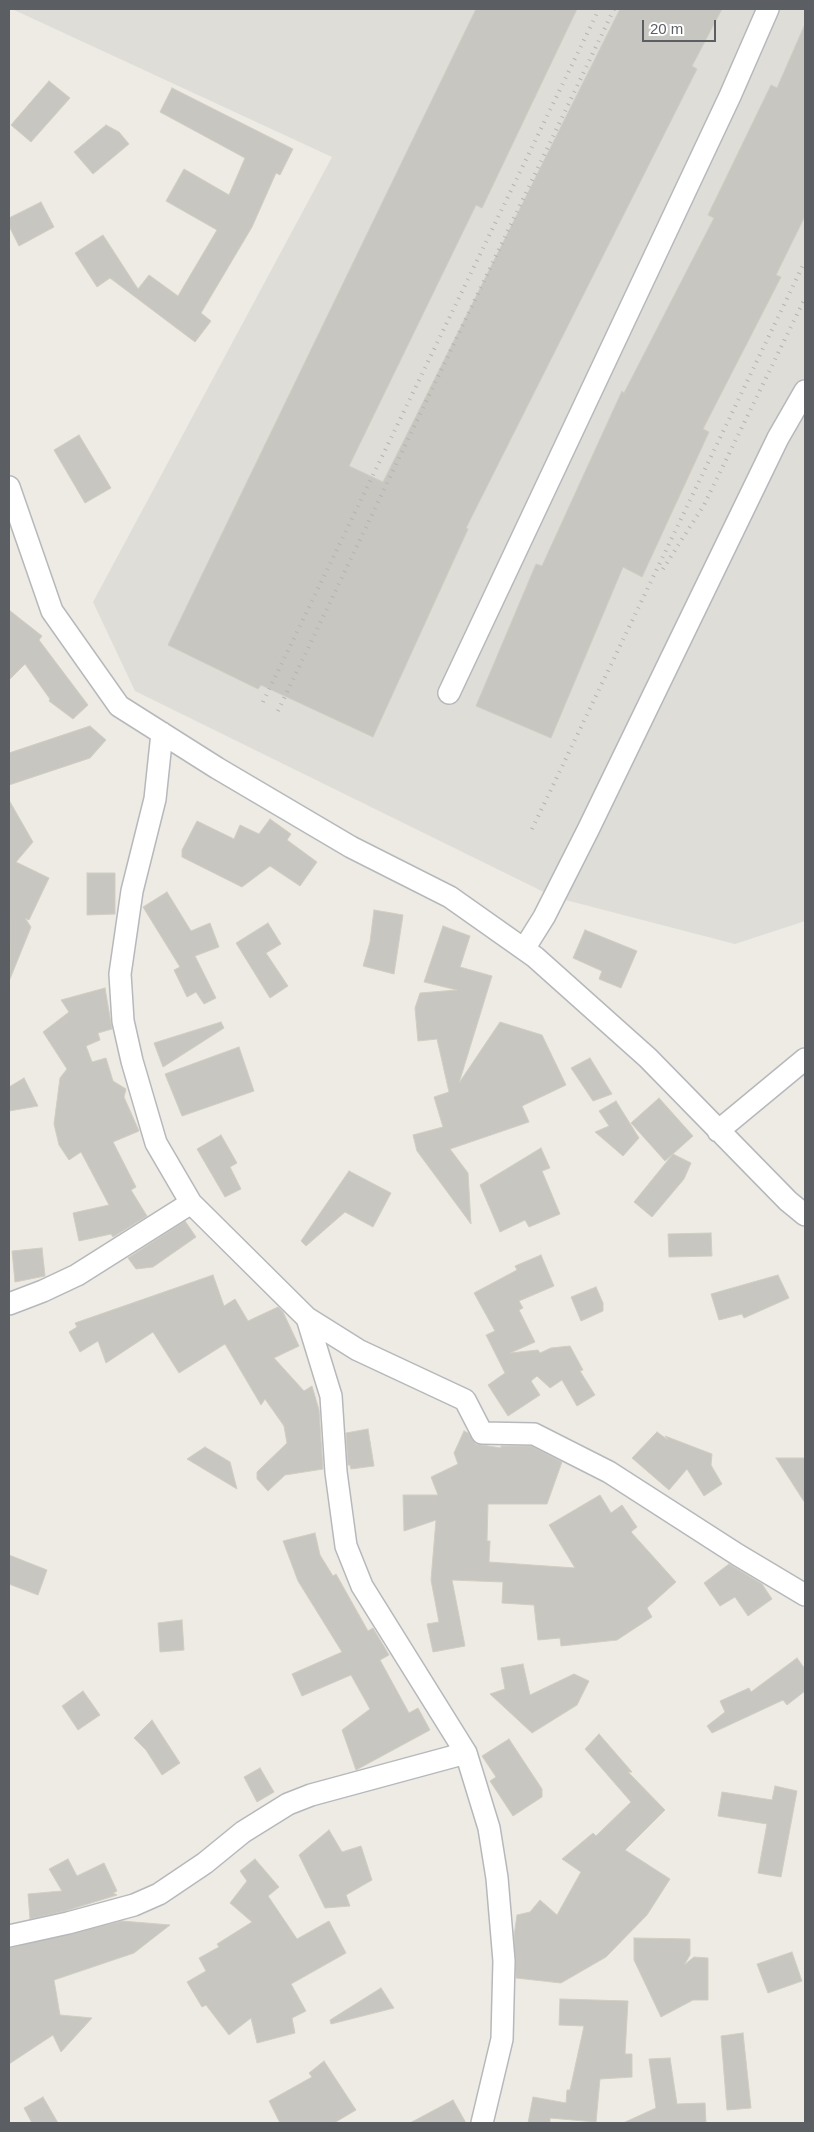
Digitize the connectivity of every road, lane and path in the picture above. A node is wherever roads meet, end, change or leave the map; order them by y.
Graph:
1 (768, 9) edge
2 (805, 391) edge
3 (9, 488) edge
4 (449, 693) dead end
5 (162, 733) junction
6 (524, 949) junction
7 (805, 1059) edge
8 (718, 1131) junction
9 (191, 1203) junction
10 (805, 1215) edge
11 (9, 1304) edge
12 (307, 1318) junction
13 (805, 1595) edge
14 (466, 1753) junction
15 (9, 1936) edge
16 (482, 2123) edge

1 - 4 street
2 - 6 street
3 - 5 street
5 - 6 street
5 - 9 street
6 - 8 street
7 - 8 street
8 - 10 street
9 - 11 street
9 - 12 street
12 - 13 street
12 - 14 street
14 - 15 street
14 - 16 street

